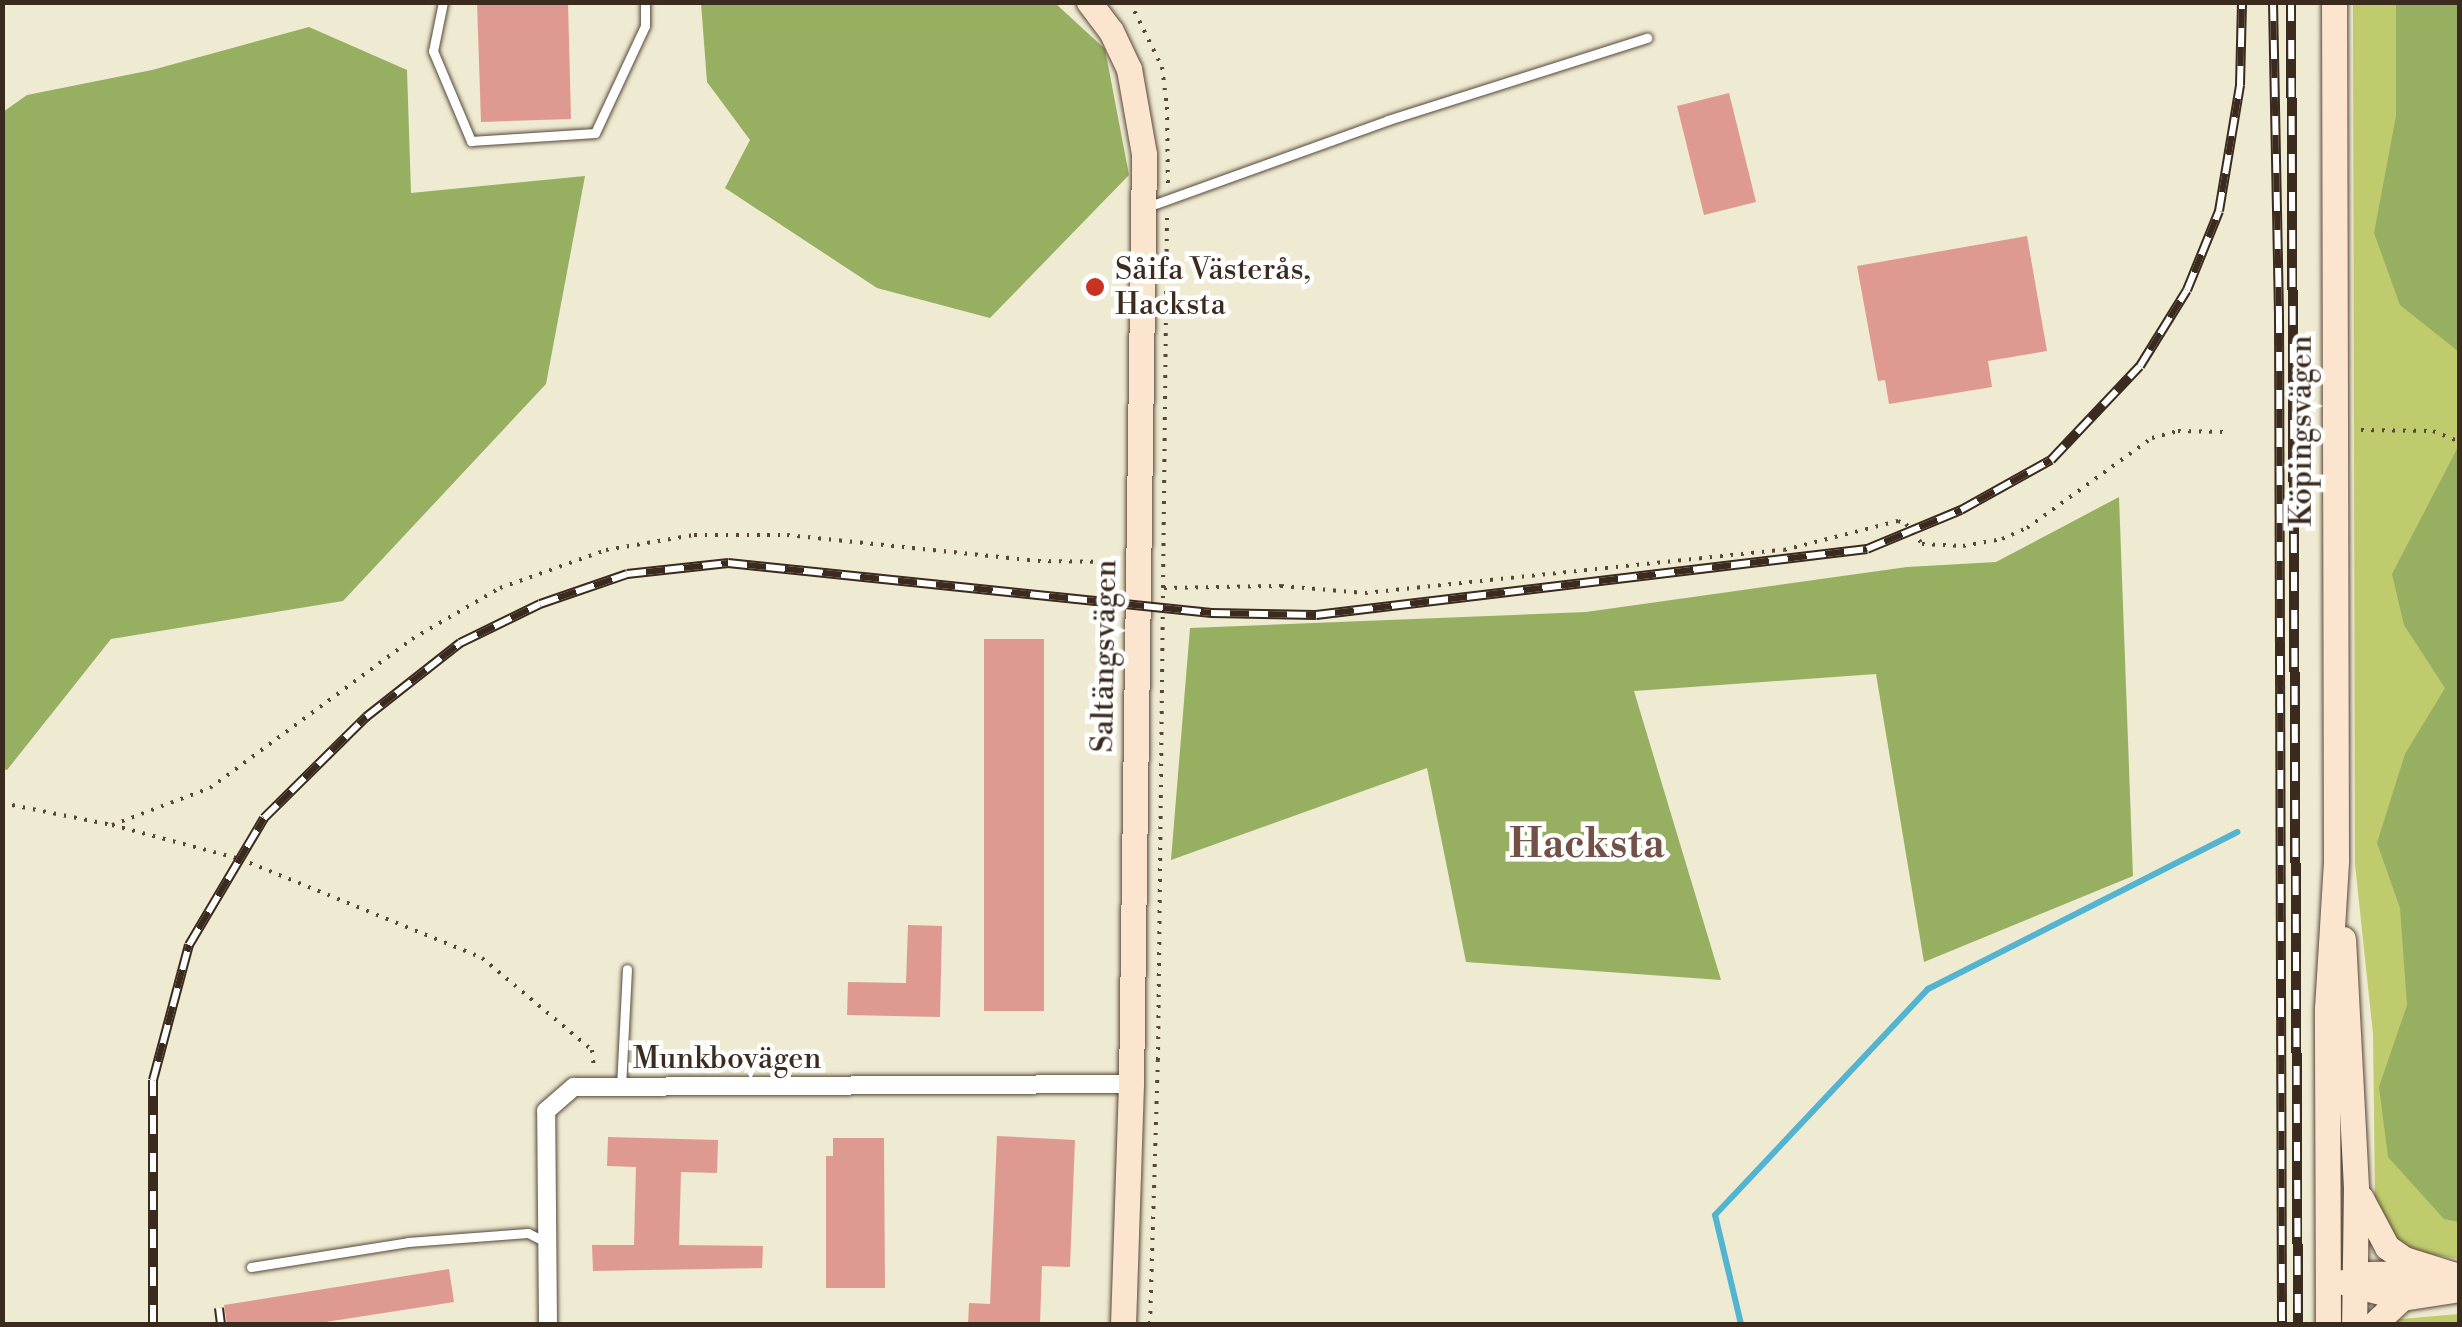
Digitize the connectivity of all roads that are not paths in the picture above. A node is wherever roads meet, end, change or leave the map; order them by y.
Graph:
1 (442, 2) edge
2 (645, 2) edge
3 (1089, 2) edge
4 (2334, 2) edge
5 (1647, 38) dead end
6 (1156, 203) junction
7 (2336, 860) junction
8 (628, 968) dead end
9 (1132, 1084) junction
10 (621, 1087) junction
11 (2356, 1189) junction
12 (546, 1242) junction
13 (251, 1266) dead end
14 (2457, 1279) edge
15 (2328, 1282) junction
16 (2356, 1282) junction
17 (2402, 1298) junction
18 (548, 1324) edge
19 (1123, 1324) edge
20 (2328, 1324) edge
21 (2354, 1324) edge
22 (2374, 1324) edge

1 - 2 lane
3 - 6 main road, Saltängsvägen
4 - 7 main road, Köpingsvägen
5 - 6 lane
6 - 9 main road, Saltängsvägen
7 - 11 main road, Köpingsvägen
7 - 15 main road, Köpingsvägen
8 - 10 lane
9 - 10 street, Munkbovägen
9 - 19 main road, Saltängsvägen
10 - 12 street, Munkbovägen
11 - 14 main road
11 - 16 main road, Köpingsvägen
12 - 13 lane
12 - 18 street, Munkbovägen
14 - 16 main road
14 - 17 main road
15 - 16 main road
15 - 20 main road, Köpingsvägen
16 - 17 main road
16 - 21 main road, Köpingsvägen
17 - 22 main road

